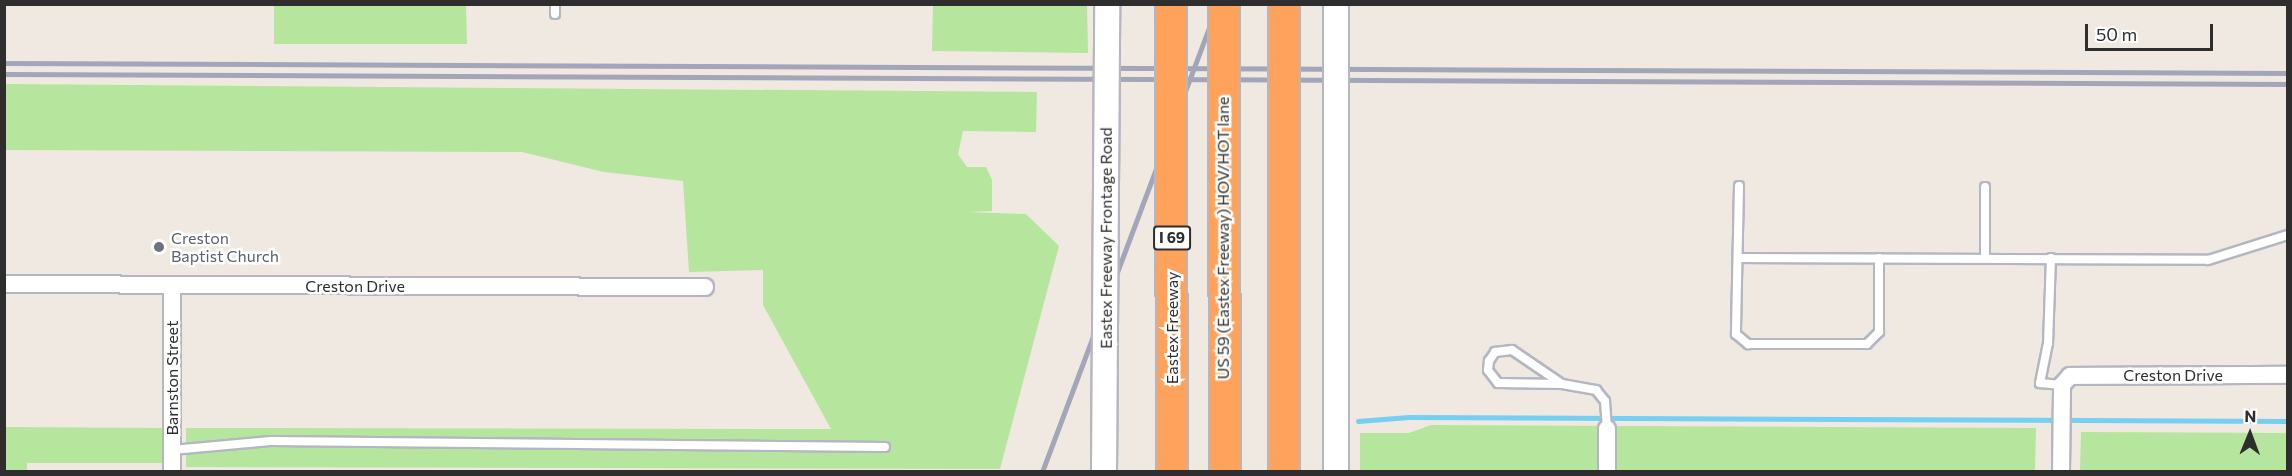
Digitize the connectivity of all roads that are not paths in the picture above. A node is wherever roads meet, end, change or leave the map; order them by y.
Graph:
1 (1107, 4) edge
2 (1171, 4) edge
3 (1224, 4) edge
4 (1284, 4) edge
5 (1336, 4) edge
6 (1739, 186) dead end
7 (1985, 187) dead end
8 (2288, 235) edge
9 (1738, 258) junction
10 (1879, 258) junction
11 (1985, 258) junction
12 (2050, 258) junction
13 (4, 284) edge
14 (172, 285) junction
15 (705, 287) dead end
16 (2288, 375) edge
17 (1562, 384) junction
18 (2062, 392) junction
19 (1607, 429) joint
20 (885, 447) dead end
21 (171, 450) junction
22 (172, 471) edge
23 (1104, 471) edge
24 (1173, 471) edge
25 (1225, 471) edge
26 (1284, 471) edge
27 (1336, 471) edge
28 (1607, 471) edge
29 (2061, 471) edge

1 - 23 main road, Eastex Freeway Frontage Road, bridge
2 - 24 highway, Eastex Freeway / I 69, bridge
3 - 25 highway, US 59 (Eastex Freeway) HOV/HOT lane, bridge
4 - 26 highway, bridge
5 - 27 main road, bridge
6 - 9 lane
7 - 11 lane
8 - 12 lane
9 - 10 lane
9 - 10 lane
10 - 11 lane
11 - 12 lane
12 - 18 lane
13 - 14 street, Creston Drive
14 - 15 street, Creston Drive
14 - 21 street, Barnston Street
16 - 18 street, Creston Drive
17 - 17 lane
17 - 19 lane
18 - 29 street
19 - 28 street
20 - 21 lane
21 - 22 street, Barnston Street

